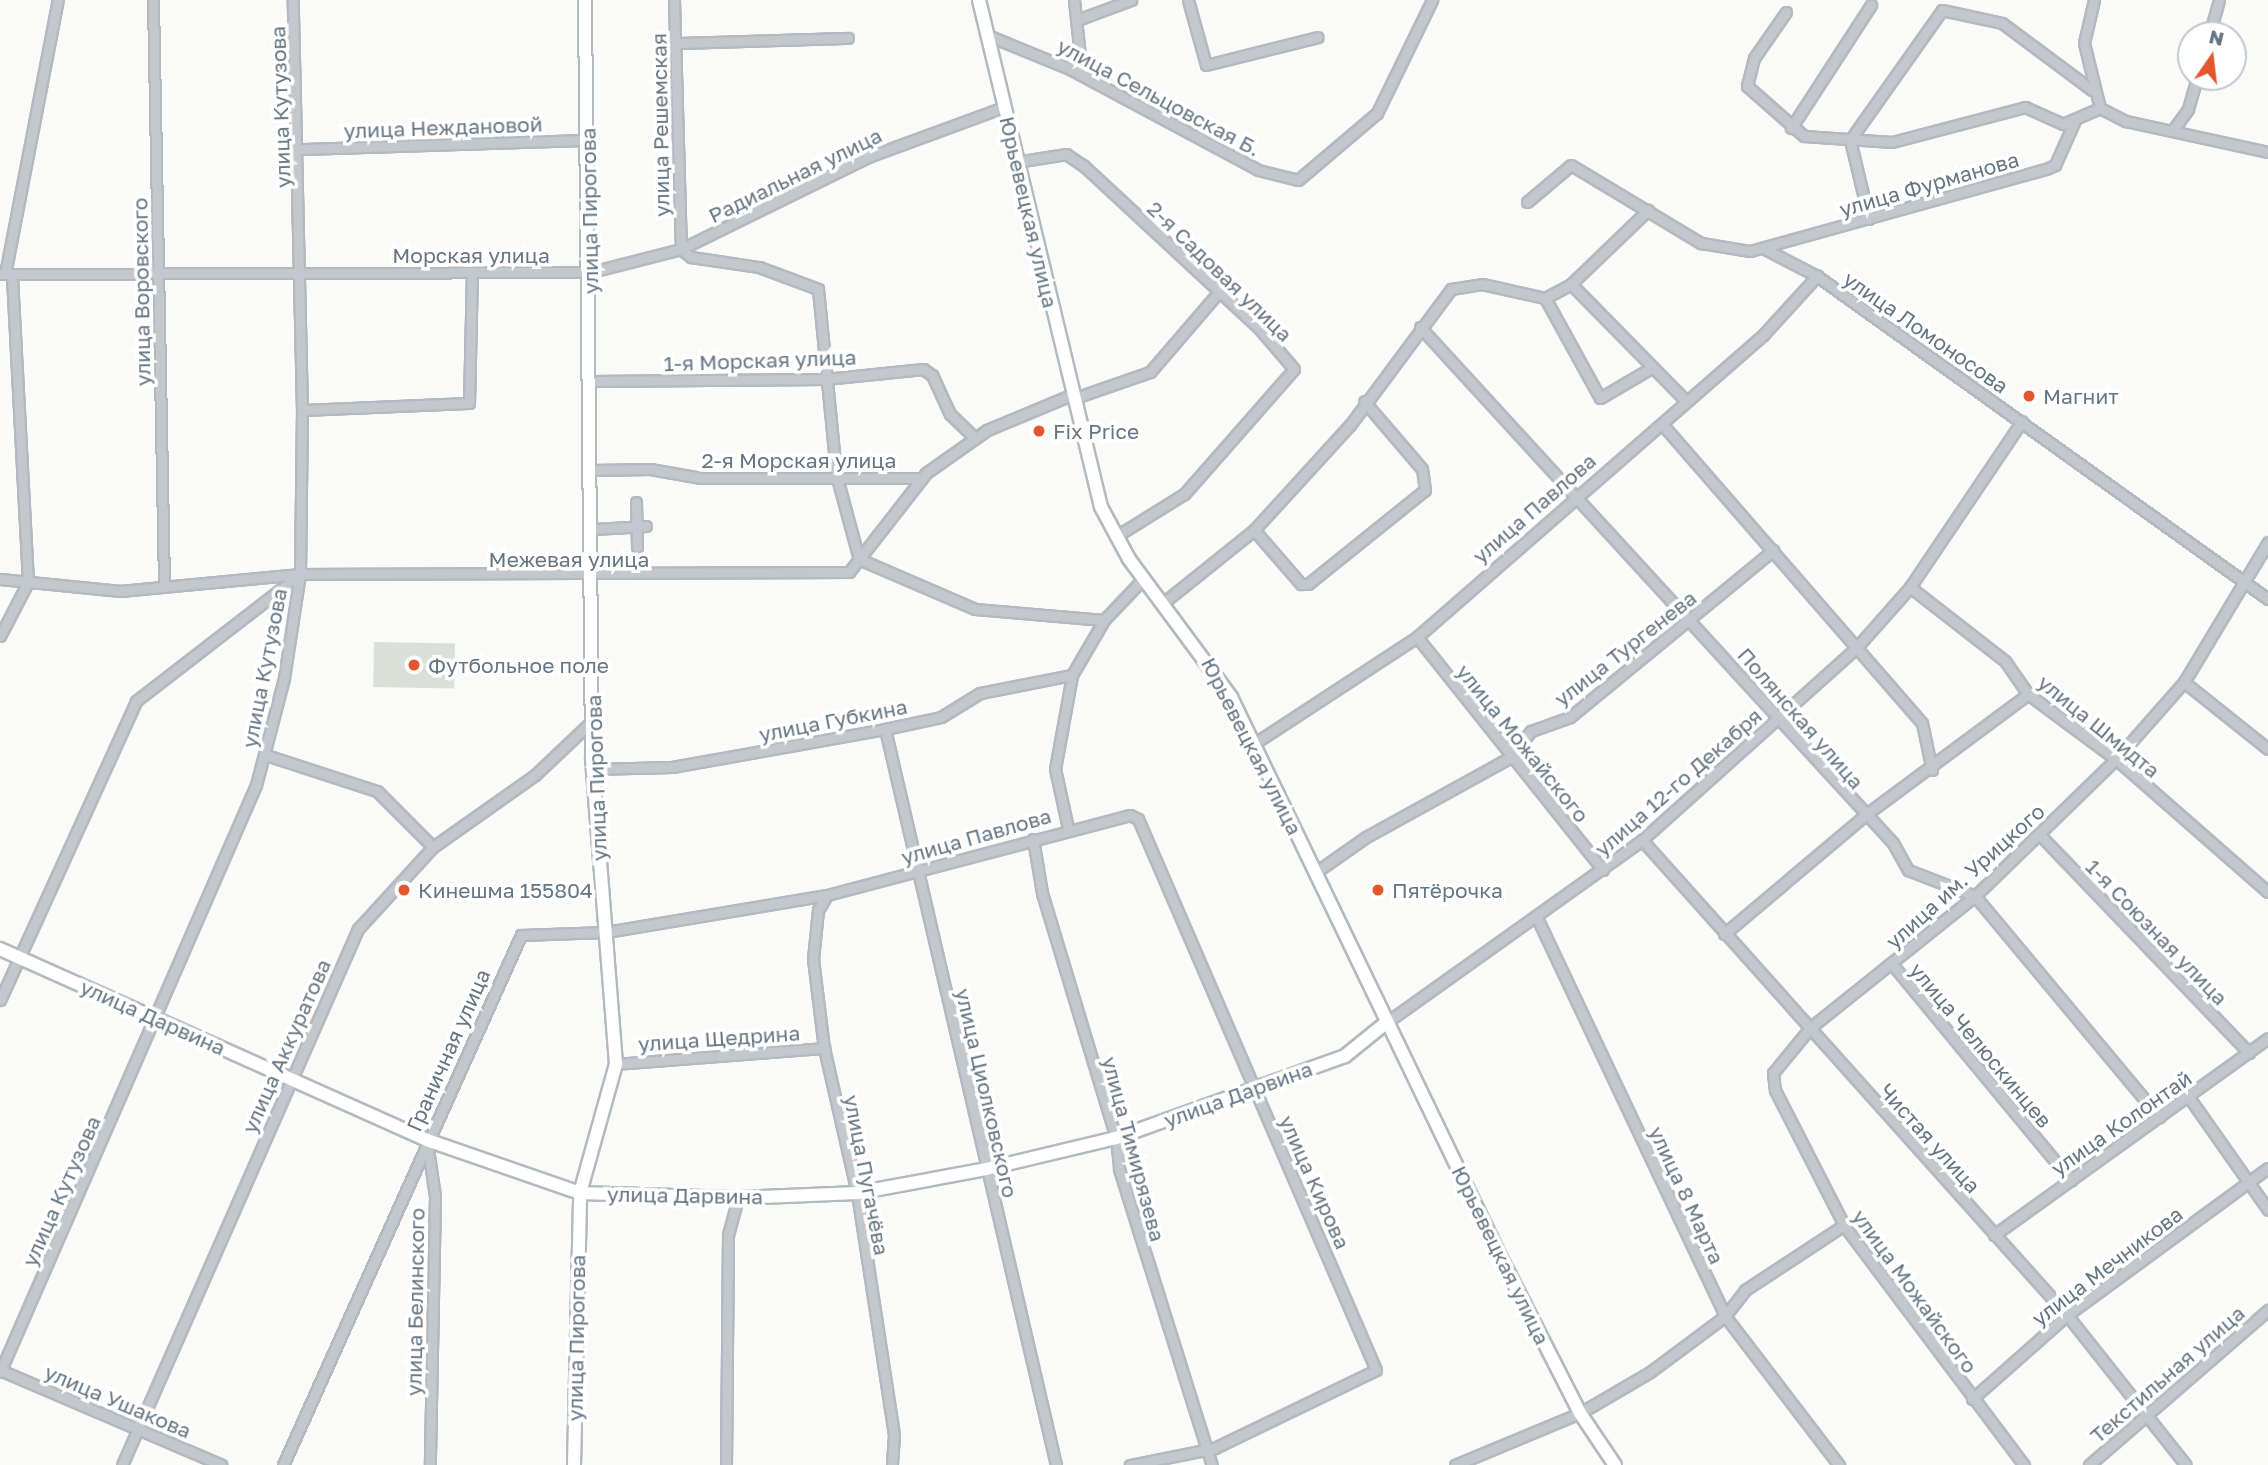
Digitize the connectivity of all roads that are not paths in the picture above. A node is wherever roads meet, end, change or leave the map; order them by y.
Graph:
1 (58, 0) edge
2 (153, 0) edge
3 (293, 0) edge
4 (585, 0) edge
5 (674, 0) edge
6 (979, 0) edge
7 (1074, 0) edge
8 (1131, 0) edge
9 (1188, 0) edge
10 (1432, 0) edge
11 (2094, 0) edge
12 (2219, 0) edge
13 (1871, 5) dead end
14 (1786, 12) dead end
15 (1077, 20) junction
16 (2213, 21) edge
17 (987, 35) junction
18 (1318, 37) dead end
19 (848, 38) dead end
20 (676, 43) junction
21 (1082, 75) junction
22 (2092, 90) junction
23 (2193, 91) edge
24 (1003, 107) junction
25 (2100, 108) junction
26 (2075, 120) junction
27 (1791, 128) junction
28 (2172, 130) junction
29 (588, 139) junction
30 (1850, 139) junction
31 (300, 149) junction
32 (2268, 152) edge
33 (1016, 162) junction
34 (1527, 202) dead end
35 (1648, 210) junction
36 (1869, 219) junction
37 (681, 248) junction
38 (1764, 249) junction
39 (158, 272) junction
40 (591, 272) junction
41 (472, 273) junction
42 (6, 274) edge
43 (302, 274) junction
44 (1817, 276) junction
45 (1571, 284) junction
46 (1218, 293) junction
47 (1545, 298) junction
48 (1420, 327) junction
49 (1653, 367) junction
50 (825, 379) junction
51 (592, 381) junction
52 (1071, 397) junction
53 (1364, 401) junction
54 (1686, 401) junction
55 (302, 411) junction
56 (2022, 421) junction
57 (1662, 424) junction
58 (975, 438) junction
59 (593, 470) junction
60 (836, 474) junction
61 (922, 478) junction
62 (1574, 493) junction
63 (636, 502) dead end
64 (642, 527) junction
65 (594, 529) junction
66 (1254, 530) junction
67 (1115, 537) junction
68 (2268, 542) edge
69 (638, 547) dead end
70 (1773, 550) junction
71 (859, 559) junction
72 (300, 574) junction
73 (594, 578) junction
74 (0, 579) edge
75 (1143, 579) junction
76 (2246, 581) junction
77 (28, 582) junction
78 (164, 584) junction
79 (1909, 587) junction
80 (2268, 600) edge
81 (1163, 603) junction
82 (1690, 619) junction
83 (1104, 620) junction
84 (0, 636) edge
85 (1417, 636) junction
86 (1857, 647) junction
87 (1072, 675) junction
88 (2184, 682) junction
89 (2028, 694) junction
90 (1777, 719) junction
91 (591, 722) junction
92 (885, 729) junction
93 (1255, 743) junction
94 (2268, 749) edge
95 (266, 755) junction
96 (1509, 758) junction
97 (2116, 759) junction
98 (593, 769) junction
99 (1931, 770) junction
100 (1135, 816) joint
101 (1864, 817) junction
102 (1068, 828) junction
103 (2040, 835) junction
104 (1033, 839) junction
105 (1642, 840) junction
106 (433, 847) junction
107 (1603, 870) junction
108 (919, 871) junction
109 (1316, 872) junction
110 (2268, 892) edge
111 (827, 895) junction
112 (1975, 896) junction
113 (1538, 920) junction
114 (606, 932) junction
115 (1724, 934) junction
116 (0, 949) edge
117 (19, 957) junction
118 (1892, 964) junction
119 (0, 1000) edge
120 (156, 1017) junction
121 (1387, 1022) junction
122 (1811, 1028) junction
123 (2268, 1038) edge
124 (824, 1048) junction
125 (2249, 1053) junction
126 (617, 1064) junction
127 (289, 1078) junction
128 (1255, 1089) junction
129 (1775, 1090) joint
130 (2188, 1096) junction
131 (2159, 1117) junction
132 (1116, 1138) junction
133 (427, 1140) junction
134 (2268, 1168) edge
135 (986, 1169) junction
136 (2071, 1180) junction
137 (2249, 1182) junction
138 (857, 1193) junction
139 (580, 1194) junction
140 (738, 1198) junction
141 (2268, 1210) edge
142 (1843, 1225) junction
143 (1994, 1235) junction
144 (2268, 1310) edge
145 (2067, 1315) junction
146 (1725, 1316) junction
147 (0, 1371) edge
148 (1972, 1399) junction
149 (1580, 1413) junction
150 (2146, 1418) junction
151 (137, 1429) junction
152 (1204, 1448) junction
153 (1459, 1464) edge
154 (122, 1465) edge
155 (222, 1465) edge
156 (283, 1465) edge
157 (430, 1465) edge
158 (575, 1465) edge
159 (726, 1465) edge
160 (892, 1465) edge
161 (1056, 1465) edge
162 (1130, 1465) edge
163 (1212, 1465) edge
164 (1615, 1465) edge
165 (1839, 1465) edge
166 (2024, 1465) edge
167 (2089, 1465) edge
168 (2186, 1465) edge

1 - 42 street
2 - 39 street, улица Воровского
3 - 31 street, улица Кутузова
4 - 29 street, улица Пирогова
5 - 20 street, улица Решемская
6 - 17 street, Юрьевецкая улица
7 - 15 street
8 - 15 street
9 - 18 street
10 - 21 street, улица Сельцовская Б.
11 - 22 street
12 - 16 street
13 - 27 street
14 - 27 street
15 - 21 street
17 - 21 street, улица Сельцовская Б.
17 - 24 street, Юрьевецкая улица
19 - 20 street
20 - 37 street, улица Решемская
22 - 25 street
22 - 30 street
23 - 28 street
24 - 33 street, Юрьевецкая улица
24 - 37 street, Радиальная улица
25 - 26 street
25 - 28 street
26 - 30 street
26 - 36 street, улица Фурманова
27 - 30 street
28 - 32 street
29 - 31 street, улица Неждановой
29 - 40 street, улица Пирогова
30 - 36 street
31 - 43 street, улица Кутузова
33 - 46 street, 2-я Садовая улица
33 - 52 street, Юрьевецкая улица
34 - 35 street
35 - 38 street
35 - 45 street
36 - 38 street, улица Фурманова
37 - 40 street, Морская улица
37 - 50 street
38 - 44 street, улица Ломоносова
39 - 42 street, Морская улица
39 - 43 street, Морская улица
39 - 78 street, улица Воровского
40 - 41 street, Морская улица
40 - 51 street, улица Пирогова
41 - 43 street, Морская улица
41 - 55 street
42 - 77 street
43 - 55 street, улица Кутузова
44 - 54 street, улица Павлова
44 - 56 street, улица Ломоносова
45 - 47 street
45 - 49 street
46 - 52 street, Межевая улица
46 - 67 street, 2-я Садовая улица
47 - 48 street
47 - 49 street
48 - 53 street
48 - 62 street, Полянская улица
49 - 54 street
50 - 51 street, 1-я Морская улица
50 - 58 street, 1-я Морская улица
50 - 60 street
51 - 59 street, улица Пирогова
52 - 58 street, Межевая улица
52 - 67 street, Юрьевецкая улица
53 - 66 street
53 - 66 street
54 - 57 street, улица Павлова
55 - 72 street, улица Кутузова
56 - 76 street, улица Ломоносова
56 - 79 street, улица 12-го Декабря
57 - 62 street, улица Павлова
57 - 70 street
58 - 61 street, Межевая улица
59 - 60 street, 2-я Морская улица
59 - 65 street, улица Пирогова
60 - 61 street, 2-я Морская улица
60 - 71 street
61 - 71 street, Межевая улица
62 - 82 street, Полянская улица
62 - 85 street, улица Павлова
63 - 64 street
64 - 65 street
64 - 69 street
65 - 73 street, улица Пирогова
66 - 81 street
67 - 75 street, Юрьевецкая улица
68 - 76 street, улица им. Урицкого
70 - 82 street, улица Тургенева
70 - 86 street
71 - 73 street, Межевая улица
71 - 83 street
72 - 73 street, Межевая улица
72 - 78 street, Межевая улица
72 - 95 street, улица Кутузова
72 - 117 street
73 - 91 street, улица Пирогова
74 - 77 street, Межевая улица
75 - 81 street, Юрьевецкая улица
75 - 83 street
76 - 80 street, улица Ломоносова
76 - 88 street, улица им. Урицкого
77 - 78 street, Межевая улица
77 - 84 street
79 - 86 street, улица 12-го Декабря
79 - 89 street, улица Шмидта
81 - 93 street, Юрьевецкая улица
82 - 90 street, Полянская улица
82 - 96 street, улица Тургенева
83 - 87 street
85 - 93 street, улица Павлова
85 - 96 street, улица Можайского
86 - 90 street, улица 12-го Декабря
86 - 99 street
87 - 92 street, улица Губкина
87 - 102 street
88 - 94 street
88 - 97 street, улица им. Урицкого
89 - 97 street, улица Шмидта
89 - 99 street
90 - 101 street, Полянская улица
90 - 105 street, улица 12-го Декабря
91 - 98 street, улица Пирогова
91 - 106 street, улица Аккуратова
92 - 98 street, улица Губкина
92 - 108 street, улица Циолковского
93 - 109 street, Юрьевецкая улица
95 - 106 street
95 - 120 street, улица Кутузова
96 - 107 street, улица Можайского
96 - 109 street, улица Тургенева
97 - 103 street, улица им. Урицкого
97 - 110 street, улица Шмидта
98 - 114 street, улица Пирогова
99 - 101 street
100 - 102 street, улица Павлова
100 - 128 street, улица Кирова
101 - 112 street, Полянская улица
101 - 115 street
102 - 104 street, улица Павлова
103 - 112 street, улица им. Урицкого
103 - 125 street, 1-я Союзная улица
104 - 108 street, улица Павлова
104 - 132 street, улица Тимирязева
105 - 107 street, улица 12-го Декабря
105 - 115 street, Чистая улица
106 - 127 street, улица Аккуратова
107 - 113 street, улица 12-го Декабря
108 - 111 street, улица Павлова
108 - 135 street, улица Циолковского
109 - 121 street, Юрьевецкая улица
111 - 114 street, Граничная улица
111 - 124 street, улица Пугачёва
112 - 118 street, улица им. Урицкого
112 - 131 street, Полянская улица
113 - 121 street, улица 12-го Декабря
113 - 146 street, улица 8 Марта
114 - 126 street, улица Пирогова
114 - 133 street, Граничная улица
115 - 122 street, Чистая улица
116 - 117 street, улица Дарвина
117 - 119 street
117 - 120 street, улица Дарвина
118 - 122 street, улица им. Урицкого
118 - 136 street, улица Челюскинцев
120 - 127 street, улица Дарвина
120 - 147 street, улица Кутузова
121 - 128 street, улица Дарвина
121 - 149 street, Юрьевецкая улица
122 - 129 street, улица им. Урицкого
122 - 143 street, Чистая улица
123 - 125 street, улица Колонтай
124 - 126 street, улица Щедрина
124 - 138 street, улица Пугачёва
125 - 130 street, улица Колонтай
126 - 139 street, улица Пирогова
127 - 133 street, улица Дарвина
127 - 151 street, улица Аккуратова
128 - 132 street, улица Дарвина
128 - 152 street, улица Кирова
129 - 142 street, улица Можайского
130 - 131 street, улица Колонтай
130 - 137 street
131 - 136 street, улица Колонтай
132 - 135 street, улица Дарвина
132 - 152 street, улица Тимирязева
133 - 139 street, улица Дарвина
133 - 156 street, Граничная улица
133 - 157 street, улица Белинского
134 - 137 street, улица Мечникова
135 - 138 street, улица Дарвина
135 - 161 street, улица Циолковского
136 - 143 street, улица Колонтай
137 - 141 street
137 - 145 street, улица Мечникова
138 - 140 street, улица Дарвина
138 - 160 street, улица Пугачёва
139 - 140 street, улица Дарвина
139 - 158 street, улица Пирогова
140 - 159 street
142 - 146 street
142 - 148 street, улица Можайского
143 - 145 street, Чистая улица
144 - 150 street, Текстильная улица
145 - 148 street, улица Мечникова
145 - 150 street, Чистая улица
146 - 149 street
146 - 165 street, улица 8 Марта
147 - 151 street, улица Ушакова
148 - 166 street, улица Можайского
149 - 153 street
149 - 164 street, Юрьевецкая улица
150 - 167 street, Текстильная улица
150 - 168 street, Чистая улица
151 - 154 street, улица Аккуратова
151 - 155 street, улица Ушакова
152 - 162 street
152 - 163 street, улица Тимирязева

